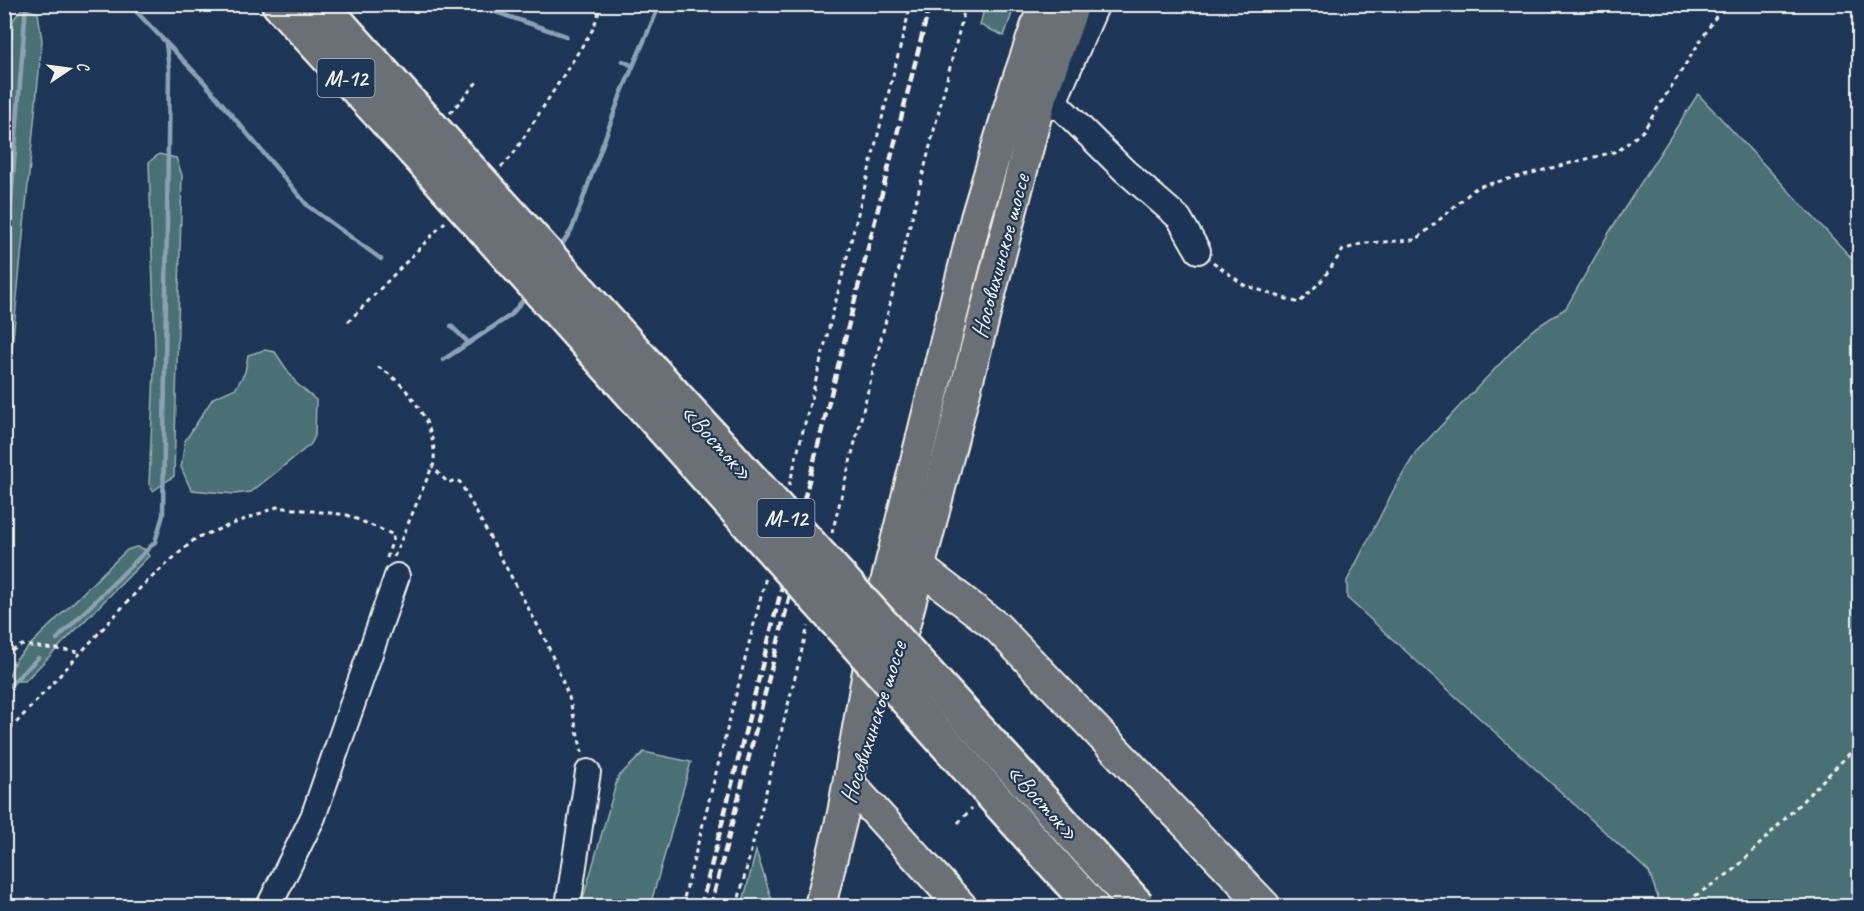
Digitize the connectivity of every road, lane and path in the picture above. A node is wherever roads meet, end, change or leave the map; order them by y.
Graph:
1 (279, 4) edge
2 (321, 4) edge
3 (911, 4) edge
4 (966, 4) edge
5 (1044, 4) edge
6 (1074, 4) edge
7 (1097, 4) edge
8 (1724, 4) edge
9 (477, 82) dead end
10 (1054, 101) junction
11 (424, 140) junction
12 (1198, 251) joint
13 (990, 295) junction
14 (378, 367) dead end
15 (433, 466) junction
16 (788, 491) dead end
17 (394, 535) dead end
18 (831, 536) dead end
19 (919, 567) junction
20 (393, 572) joint
21 (768, 572) dead end
22 (810, 617) dead end
23 (81, 652) junction
24 (4, 655) edge
25 (4, 736) edge
26 (1860, 743) edge
27 (588, 772) joint
28 (848, 794) junction
29 (269, 906) edge
30 (568, 906) edge
31 (682, 906) edge
32 (737, 906) edge
33 (820, 906) edge
34 (961, 906) edge
35 (1092, 906) edge
36 (1138, 906) edge
37 (1265, 906) edge
38 (1680, 906) edge

1 - 11 highway, «Восток» / М-12
2 - 11 highway, «Восток» / М-12
3 - 16 path
4 - 18 path
5 - 28 main road, Носовихинское шоссе
6 - 13 main road, Носовихинское шоссе
7 - 10 street
8 - 12 path
9 - 11 path
10 - 12 street
10 - 13 street
11 - 35 highway, «Восток» / М-12, bridge
11 - 36 highway, «Восток» / М-12, bridge
13 - 19 main road, Носовихинское шоссе
14 - 15 path
15 - 20 path
15 - 27 path
17 - 23 path
19 - 28 main road, Носовихинское шоссе
19 - 37 main road
20 - 29 street
21 - 31 path
22 - 32 path
23 - 24 path
23 - 25 path
26 - 38 path
27 - 30 street
28 - 33 main road
28 - 34 main road

